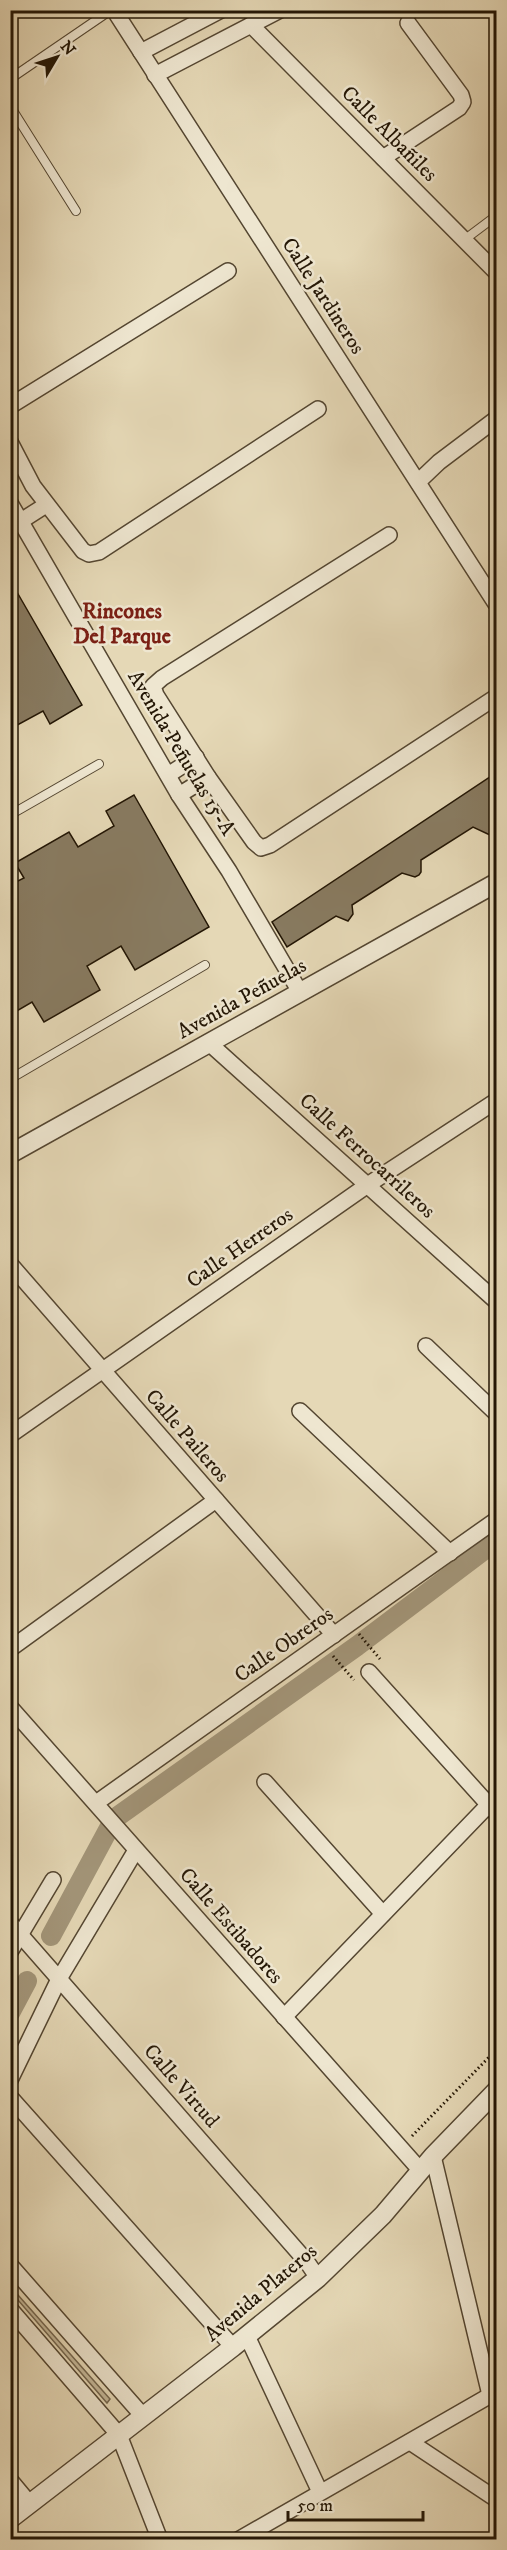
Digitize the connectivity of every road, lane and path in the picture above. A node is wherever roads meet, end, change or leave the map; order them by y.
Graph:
1 (112, 10) edge
2 (221, 10) edge
3 (279, 10) edge
4 (408, 23) dead end
5 (251, 25) junction
6 (141, 52) junction
7 (155, 75) junction
8 (10, 79) edge
9 (10, 106) edge
10 (383, 158) junction
11 (76, 211) dead end
12 (496, 216) edge
13 (464, 240) junction
14 (228, 271) dead end
15 (496, 273) edge
16 (10, 406) edge
17 (318, 409) dead end
18 (496, 419) edge
19 (10, 442) edge
20 (418, 482) junction
21 (33, 486) junction
22 (11, 504) edge
23 (46, 505) junction
24 (21, 521) junction
25 (389, 535) dead end
26 (496, 604) edge
27 (496, 697) edge
28 (196, 757) junction
29 (99, 764) dead end
30 (168, 775) junction
31 (208, 777) junction
32 (178, 795) junction
33 (10, 815) edge
34 (496, 883) edge
35 (206, 965) dead end
36 (300, 992) junction
37 (209, 1043) junction
38 (10, 1078) edge
39 (496, 1101) edge
40 (10, 1154) edge
41 (369, 1184) junction
42 (10, 1264) edge
43 (496, 1301) edge
44 (426, 1346) dead end
45 (102, 1370) junction
46 (300, 1411) dead end
47 (496, 1413) edge
48 (10, 1435) edge
49 (216, 1500) junction
50 (496, 1520) edge
51 (450, 1553) junction
52 (334, 1635) junction
53 (360, 1635) dead end
54 (10, 1650) edge
55 (333, 1655) dead end
56 (387, 1666) dead end
57 (347, 1672) dead end
58 (369, 1672) dead end
59 (10, 1707) edge
60 (265, 1782) dead end
61 (494, 1805) edge
62 (98, 1806) junction
63 (136, 1850) junction
64 (53, 1880) dead end
65 (383, 1914) junction
66 (15, 1929) edge
67 (10, 1952) edge
68 (59, 1979) junction
69 (284, 2017) junction
70 (496, 2050) edge
71 (10, 2080) edge
72 (496, 2091) edge
73 (10, 2097) edge
74 (400, 2148) junction
75 (433, 2156) junction
76 (422, 2171) junction
77 (10, 2265) edge
78 (318, 2278) junction
79 (10, 2309) edge
80 (240, 2341) junction
81 (493, 2393) edge
82 (143, 2416) junction
83 (119, 2435) junction
84 (410, 2442) junction
85 (13, 2483) edge
86 (320, 2492) junction
87 (496, 2499) edge
88 (30, 2504) junction
89 (10, 2519) edge
90 (160, 2540) edge
91 (238, 2540) edge

1 - 6 street, Calle Jardineros
1 - 8 lane
2 - 6 street
3 - 5 street
4 - 10 street
5 - 7 street
5 - 10 street, Calle Albañiles
6 - 7 street, Calle Jardineros
7 - 20 street, Calle Jardineros
9 - 11 lane
10 - 13 street, Calle Albañiles
12 - 13 lane
13 - 15 street, Calle Albañiles
14 - 16 street
17 - 23 street
18 - 20 street
19 - 21 street
20 - 26 street, Calle Jardineros
21 - 22 street
21 - 23 street
22 - 24 street, Avenida Peñuelas 15-A
23 - 24 street
24 - 30 street, Avenida Peñuelas 15-A
25 - 28 street
27 - 31 street
28 - 30 street
28 - 31 street
29 - 33 lane
30 - 32 street, Avenida Peñuelas 15-A
31 - 32 street
32 - 36 street, Avenida Peñuelas 15-A
34 - 36 street, Avenida Peñuelas
35 - 38 lane
36 - 37 street, Avenida Peñuelas
37 - 40 street, Avenida Peñuelas
37 - 41 street, Calle Ferrocarrileros
39 - 41 street, Calle Herreros
41 - 43 street, Calle Ferrocarrileros
41 - 45 street, Calle Herreros
42 - 45 street, Calle Paileros
44 - 47 street
45 - 48 street, Calle Herreros
45 - 49 street, Calle Paileros
46 - 51 street
49 - 52 street, Calle Paileros
49 - 54 street
50 - 51 street, Calle Obreros
51 - 52 street, Calle Obreros
52 - 62 street, Calle Obreros
53 - 56 path
55 - 57 path
58 - 61 street
59 - 62 street, Calle Estibadores
60 - 65 street
61 - 65 street
62 - 63 street, Calle Estibadores
63 - 68 street
63 - 69 street, Calle Estibadores
64 - 66 street
65 - 69 street
66 - 67 street
66 - 68 street, Calle Virtud
68 - 71 street
68 - 78 street, Calle Virtud
69 - 74 street, Calle Estibadores
70 - 74 path
72 - 75 street, Avenida Plateros
73 - 80 street
74 - 76 street, Calle Estibadores
75 - 76 street, Avenida Plateros
75 - 81 street
76 - 78 street, Avenida Plateros
77 - 82 street
78 - 80 street, Avenida Plateros
79 - 83 street
80 - 82 street, Avenida Plateros
80 - 86 street
81 - 84 street
82 - 83 street, Avenida Plateros
83 - 88 street, Avenida Plateros
83 - 90 street
84 - 86 street
84 - 87 street
85 - 88 street
86 - 91 street
88 - 89 street, Avenida Plateros

